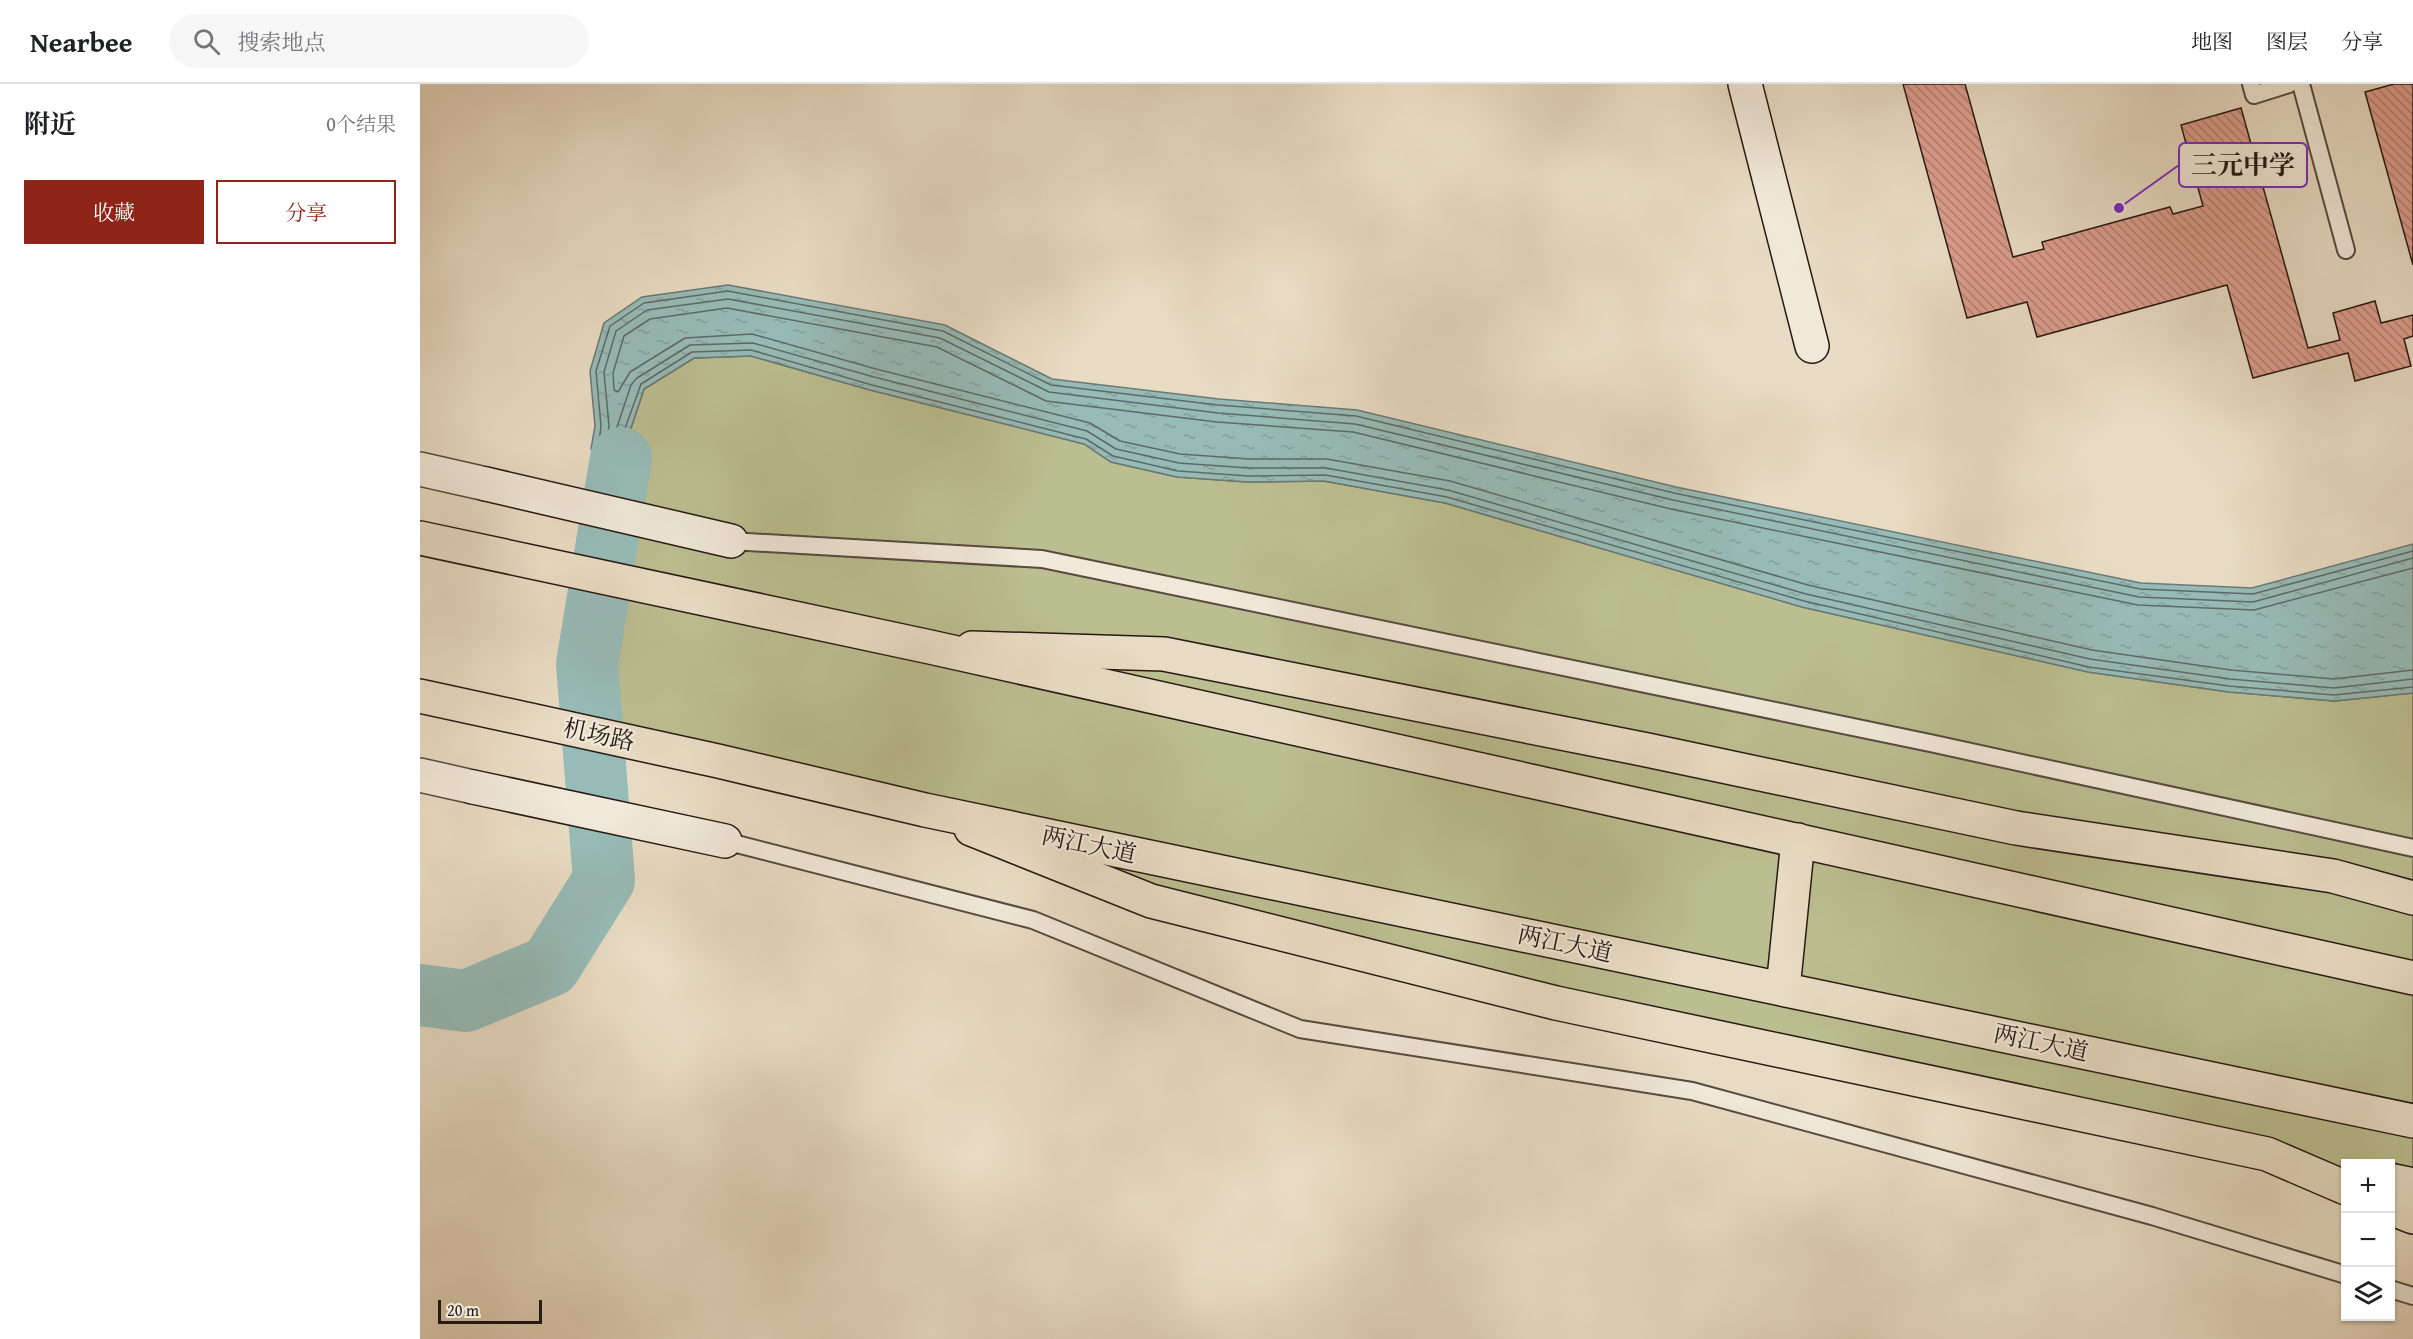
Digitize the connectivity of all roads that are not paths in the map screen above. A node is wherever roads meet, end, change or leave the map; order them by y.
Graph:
1 (1745, 84) edge
2 (2251, 84) edge
3 (2289, 84) edge
4 (2301, 84) edge
5 (2346, 250) dead end
6 (1812, 346) dead end
7 (420, 469) edge
8 (420, 538) edge
9 (731, 540) joint
10 (930, 647) junction
11 (420, 696) edge
12 (718, 761) joint
13 (420, 775) edge
14 (925, 810) junction
15 (1798, 840) junction
16 (725, 841) joint
17 (2413, 848) edge
18 (2413, 898) edge
19 (2413, 978) edge
20 (1783, 989) junction
21 (2413, 1121) edge
22 (2267, 1154) junction
23 (2341, 1170) edge
24 (2395, 1181) edge
25 (2413, 1185) edge
26 (2341, 1186) edge
27 (2395, 1210) edge
28 (2413, 1217) edge
29 (2341, 1273) edge
30 (2395, 1290) edge
31 (2413, 1296) edge

1 - 6 street
2 - 3 lane
4 - 5 lane
7 - 9 street
8 - 10 main road
9 - 17 lane
10 - 15 main road
10 - 18 main road
11 - 12 main road, 机场路
12 - 14 main road, 两江大道
13 - 16 street
14 - 20 main road, 两江大道
14 - 22 main road
15 - 19 main road
15 - 20 main road
16 - 29 lane
20 - 21 main road, 两江大道
22 - 23 main road
22 - 26 main road
24 - 25 main road
27 - 28 main road
30 - 31 lane

